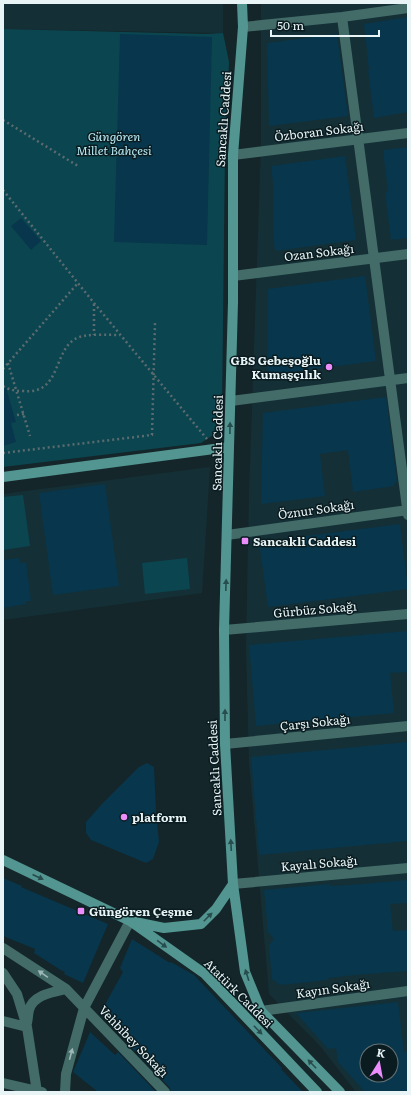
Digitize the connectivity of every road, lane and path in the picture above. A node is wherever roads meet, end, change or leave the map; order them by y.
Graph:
1 (242, 3) edge
2 (408, 8) edge
3 (342, 17) junction
4 (243, 27) junction
5 (3, 120) edge
6 (408, 133) edge
7 (358, 139) junction
8 (233, 155) junction
9 (78, 166) dead end
10 (3, 190) edge
11 (408, 254) edge
12 (374, 258) junction
13 (233, 276) junction
14 (78, 283) junction
15 (94, 303) junction
16 (155, 324) dead end
17 (94, 335) junction
18 (120, 335) junction
19 (8, 363) junction
20 (3, 369) edge
21 (154, 376) junction
22 (408, 378) edge
23 (390, 380) junction
24 (3, 386) edge
25 (16, 391) junction
26 (231, 401) junction
27 (24, 414) junction
28 (17, 416) dead end
29 (30, 436) dead end
30 (229, 447) junction
31 (216, 449) junction
32 (3, 453) edge
33 (3, 477) edge
34 (408, 511) edge
35 (227, 535) junction
36 (408, 614) edge
37 (224, 630) junction
38 (408, 726) edge
39 (225, 744) junction
40 (3, 860) edge
41 (408, 868) edge
42 (233, 884) junction
43 (130, 921) junction
44 (3, 948) edge
45 (3, 973) edge
46 (66, 989) junction
47 (408, 991) edge
48 (84, 1008) junction
49 (261, 1011) junction
50 (3, 1021) edge
51 (27, 1027) junction
52 (3, 1083) edge
53 (38, 1092) edge
54 (65, 1092) edge
55 (165, 1092) edge
56 (317, 1092) edge
57 (340, 1092) edge

1 - 4 main road, Sancaklı Caddesi
2 - 3 street
3 - 4 street
3 - 7 street
4 - 8 main road, Sancaklı Caddesi
5 - 9 path
6 - 7 street, Özboran Sokağı
7 - 8 street, Özboran Sokağı
7 - 12 street
8 - 13 main road, Sancaklı Caddesi
10 - 14 path
11 - 12 street, Ozan Sokağı
12 - 13 street, Ozan Sokağı
12 - 23 street
13 - 26 main road, Sancaklı Caddesi
14 - 15 path
14 - 19 path
15 - 17 path
15 - 18 path
16 - 21 path
17 - 18 path
17 - 25 path
18 - 21 path
19 - 20 path
19 - 25 path
21 - 31 path
21 - 32 path
22 - 23 street
23 - 26 street
23 - 34 street
24 - 25 path
25 - 27 path
30 -> 26 main road, Sancaklı Caddesi
27 - 28 path
27 - 29 path
30 - 31 main road
30 - 35 main road, Sancaklı Caddesi
31 - 33 main road
34 - 35 street, Öznur Sokağı
37 -> 35 main road, Sancaklı Caddesi
36 - 37 street, Gürbüz Sokağı
39 -> 37 main road, Sancaklı Caddesi
38 - 39 street, Çarşı Sokağı
42 -> 39 main road, Sancaklı Caddesi
40 -> 43 main road, Atatürk Caddesi
41 - 42 street, Kayalı Sokağı
43 -> 42 main road
49 -> 42 main road, Sancaklı Caddesi
43 - 48 street
43 -> 56 main road, Atatürk Caddesi
46 -> 44 street, Vehbibey Sokağı
45 - 51 street
46 - 48 street, Vehbibey Sokağı
46 - 51 street
47 - 49 street, Kayın Sokağı
54 -> 48 street
48 - 55 street, Vehbibey Sokağı
57 -> 49 main road, Atatürk Caddesi
50 - 51 street
51 - 53 street
52 - 53 street

